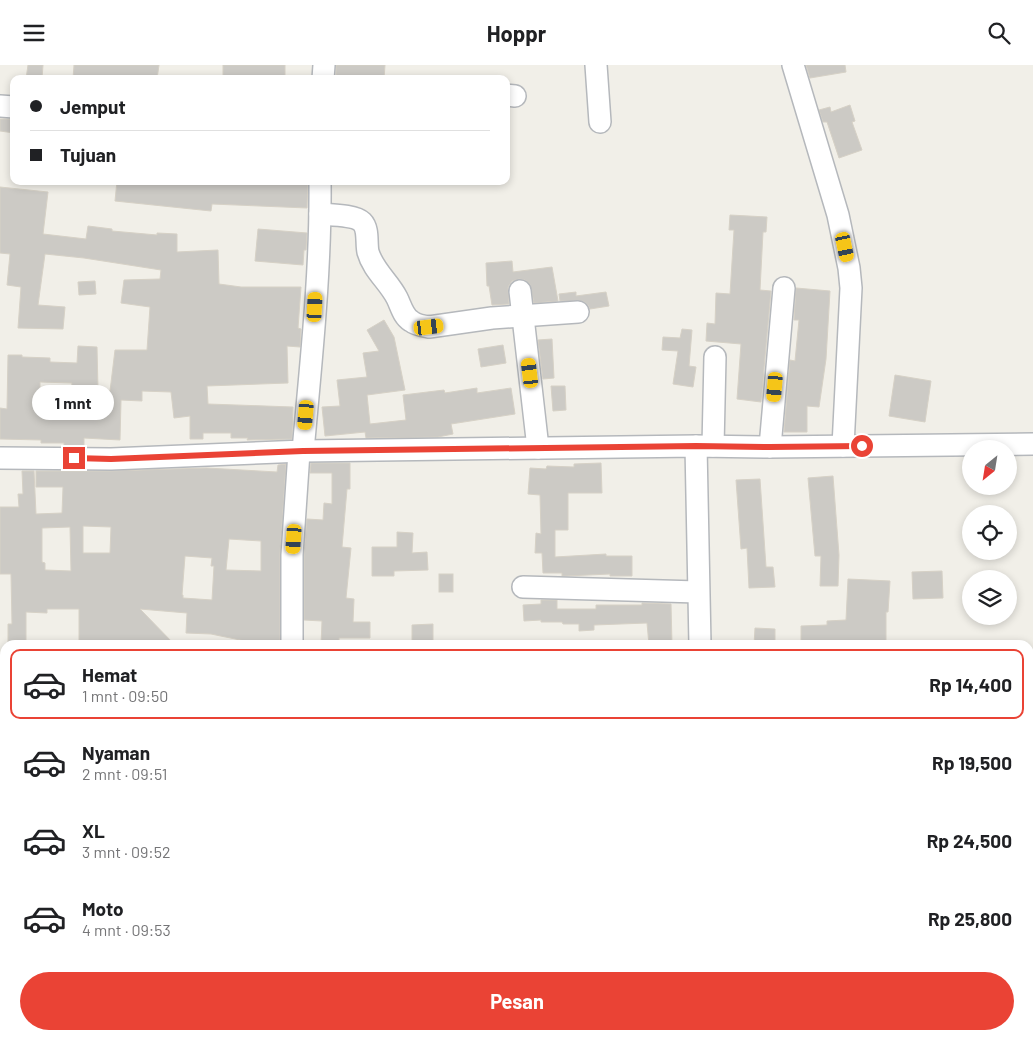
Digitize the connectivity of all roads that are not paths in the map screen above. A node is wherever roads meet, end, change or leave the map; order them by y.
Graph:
1 (596, 65) edge
2 (792, 65) edge
3 (600, 122) dead end
4 (320, 185) edge
5 (320, 214) junction
6 (784, 288) dead end
7 (520, 291) dead end
8 (578, 312) dead end
9 (524, 317) junction
10 (716, 357) dead end
11 (1033, 444) edge
12 (704, 446) junction
13 (842, 446) junction
14 (770, 447) junction
15 (538, 448) junction
16 (301, 451) junction
17 (0, 458) edge
18 (523, 587) dead end
19 (698, 592) junction
20 (292, 640) edge
21 (700, 640) edge

1 - 3 street
2 - 13 street
4 - 5 street
5 - 9 street
5 - 16 street
6 - 14 street
7 - 9 street
8 - 9 street
9 - 15 street
10 - 12 street
11 - 13 street
12 - 14 street
12 - 15 street
12 - 19 street
13 - 14 street
15 - 16 street
16 - 17 street
16 - 20 street
18 - 19 street
19 - 21 street

